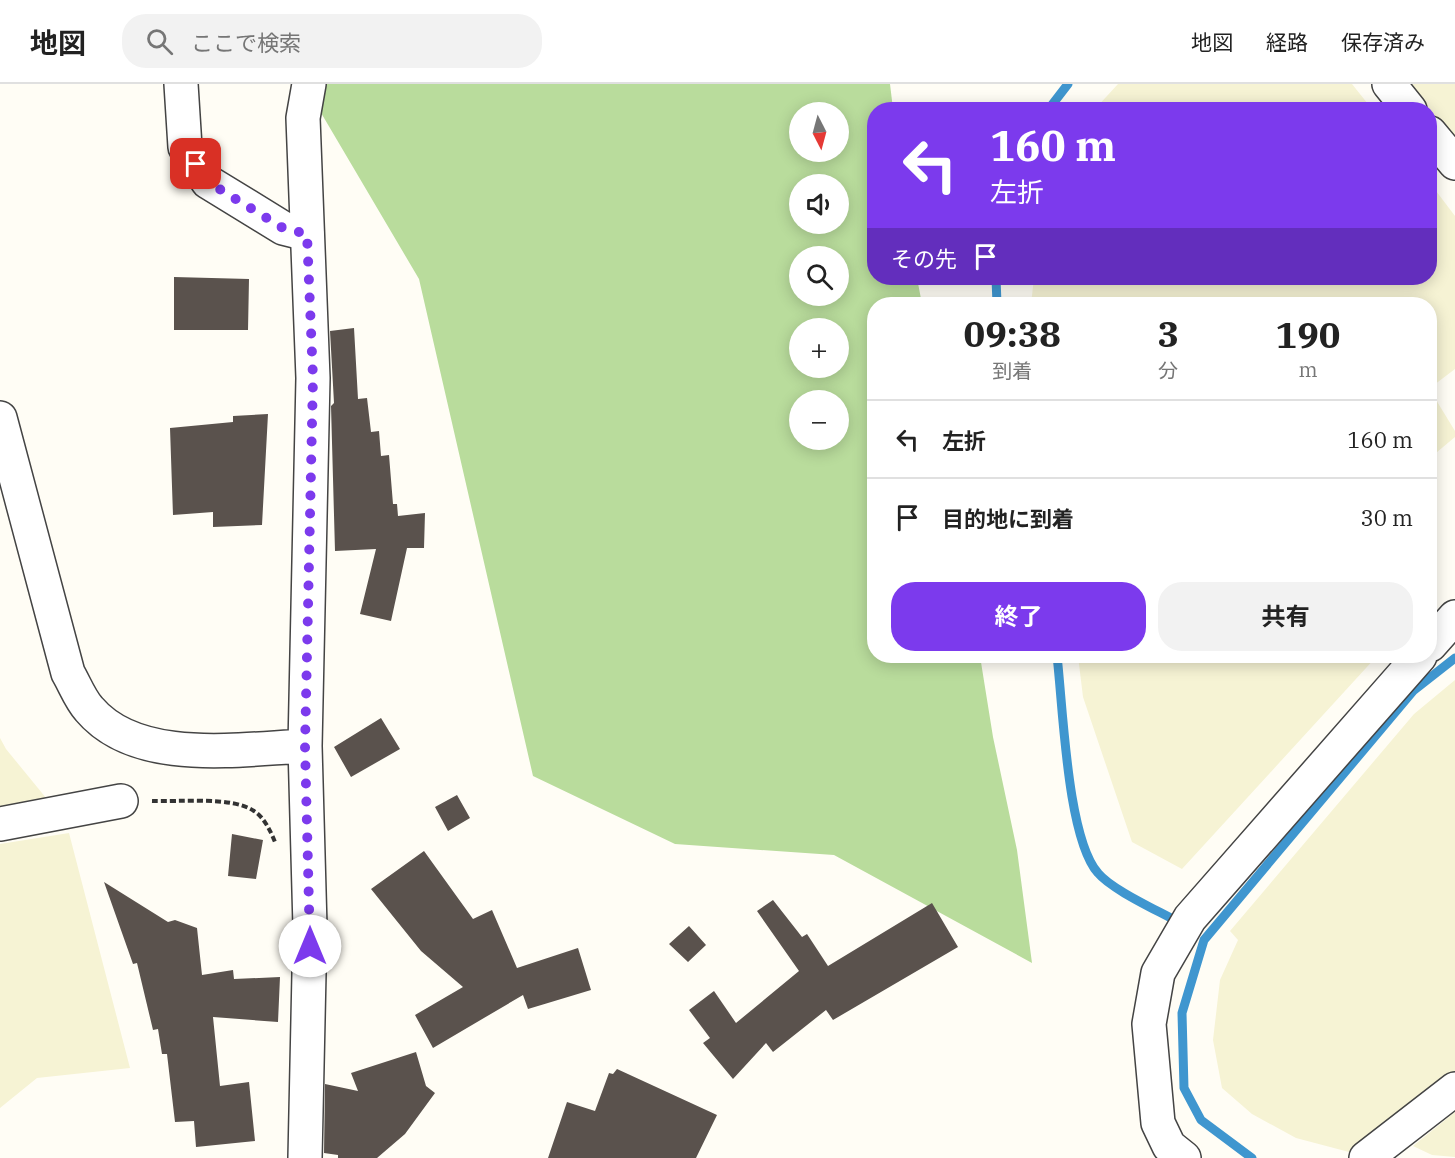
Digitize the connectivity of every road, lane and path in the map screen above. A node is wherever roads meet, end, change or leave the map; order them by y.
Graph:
1 (181, 84) edge
2 (309, 84) edge
3 (1389, 84) edge
4 (1404, 102) edge
5 (1437, 141) edge
6 (1455, 163) edge
7 (307, 234) junction
8 (0, 418) edge
9 (1455, 617) edge
10 (1437, 637) edge
11 (1414, 663) edge
12 (305, 746) junction
13 (121, 801) joint
14 (0, 824) edge
15 (279, 852) dead end
16 (1455, 1089) edge
17 (304, 1158) edge
18 (1184, 1158) edge
19 (1366, 1158) edge

1 - 7 street
2 - 7 street
3 - 4 street
5 - 6 street
7 - 12 street
8 - 12 street
9 - 10 street
11 - 18 street
12 - 17 street
13 - 14 street
13 - 15 path
16 - 19 street

